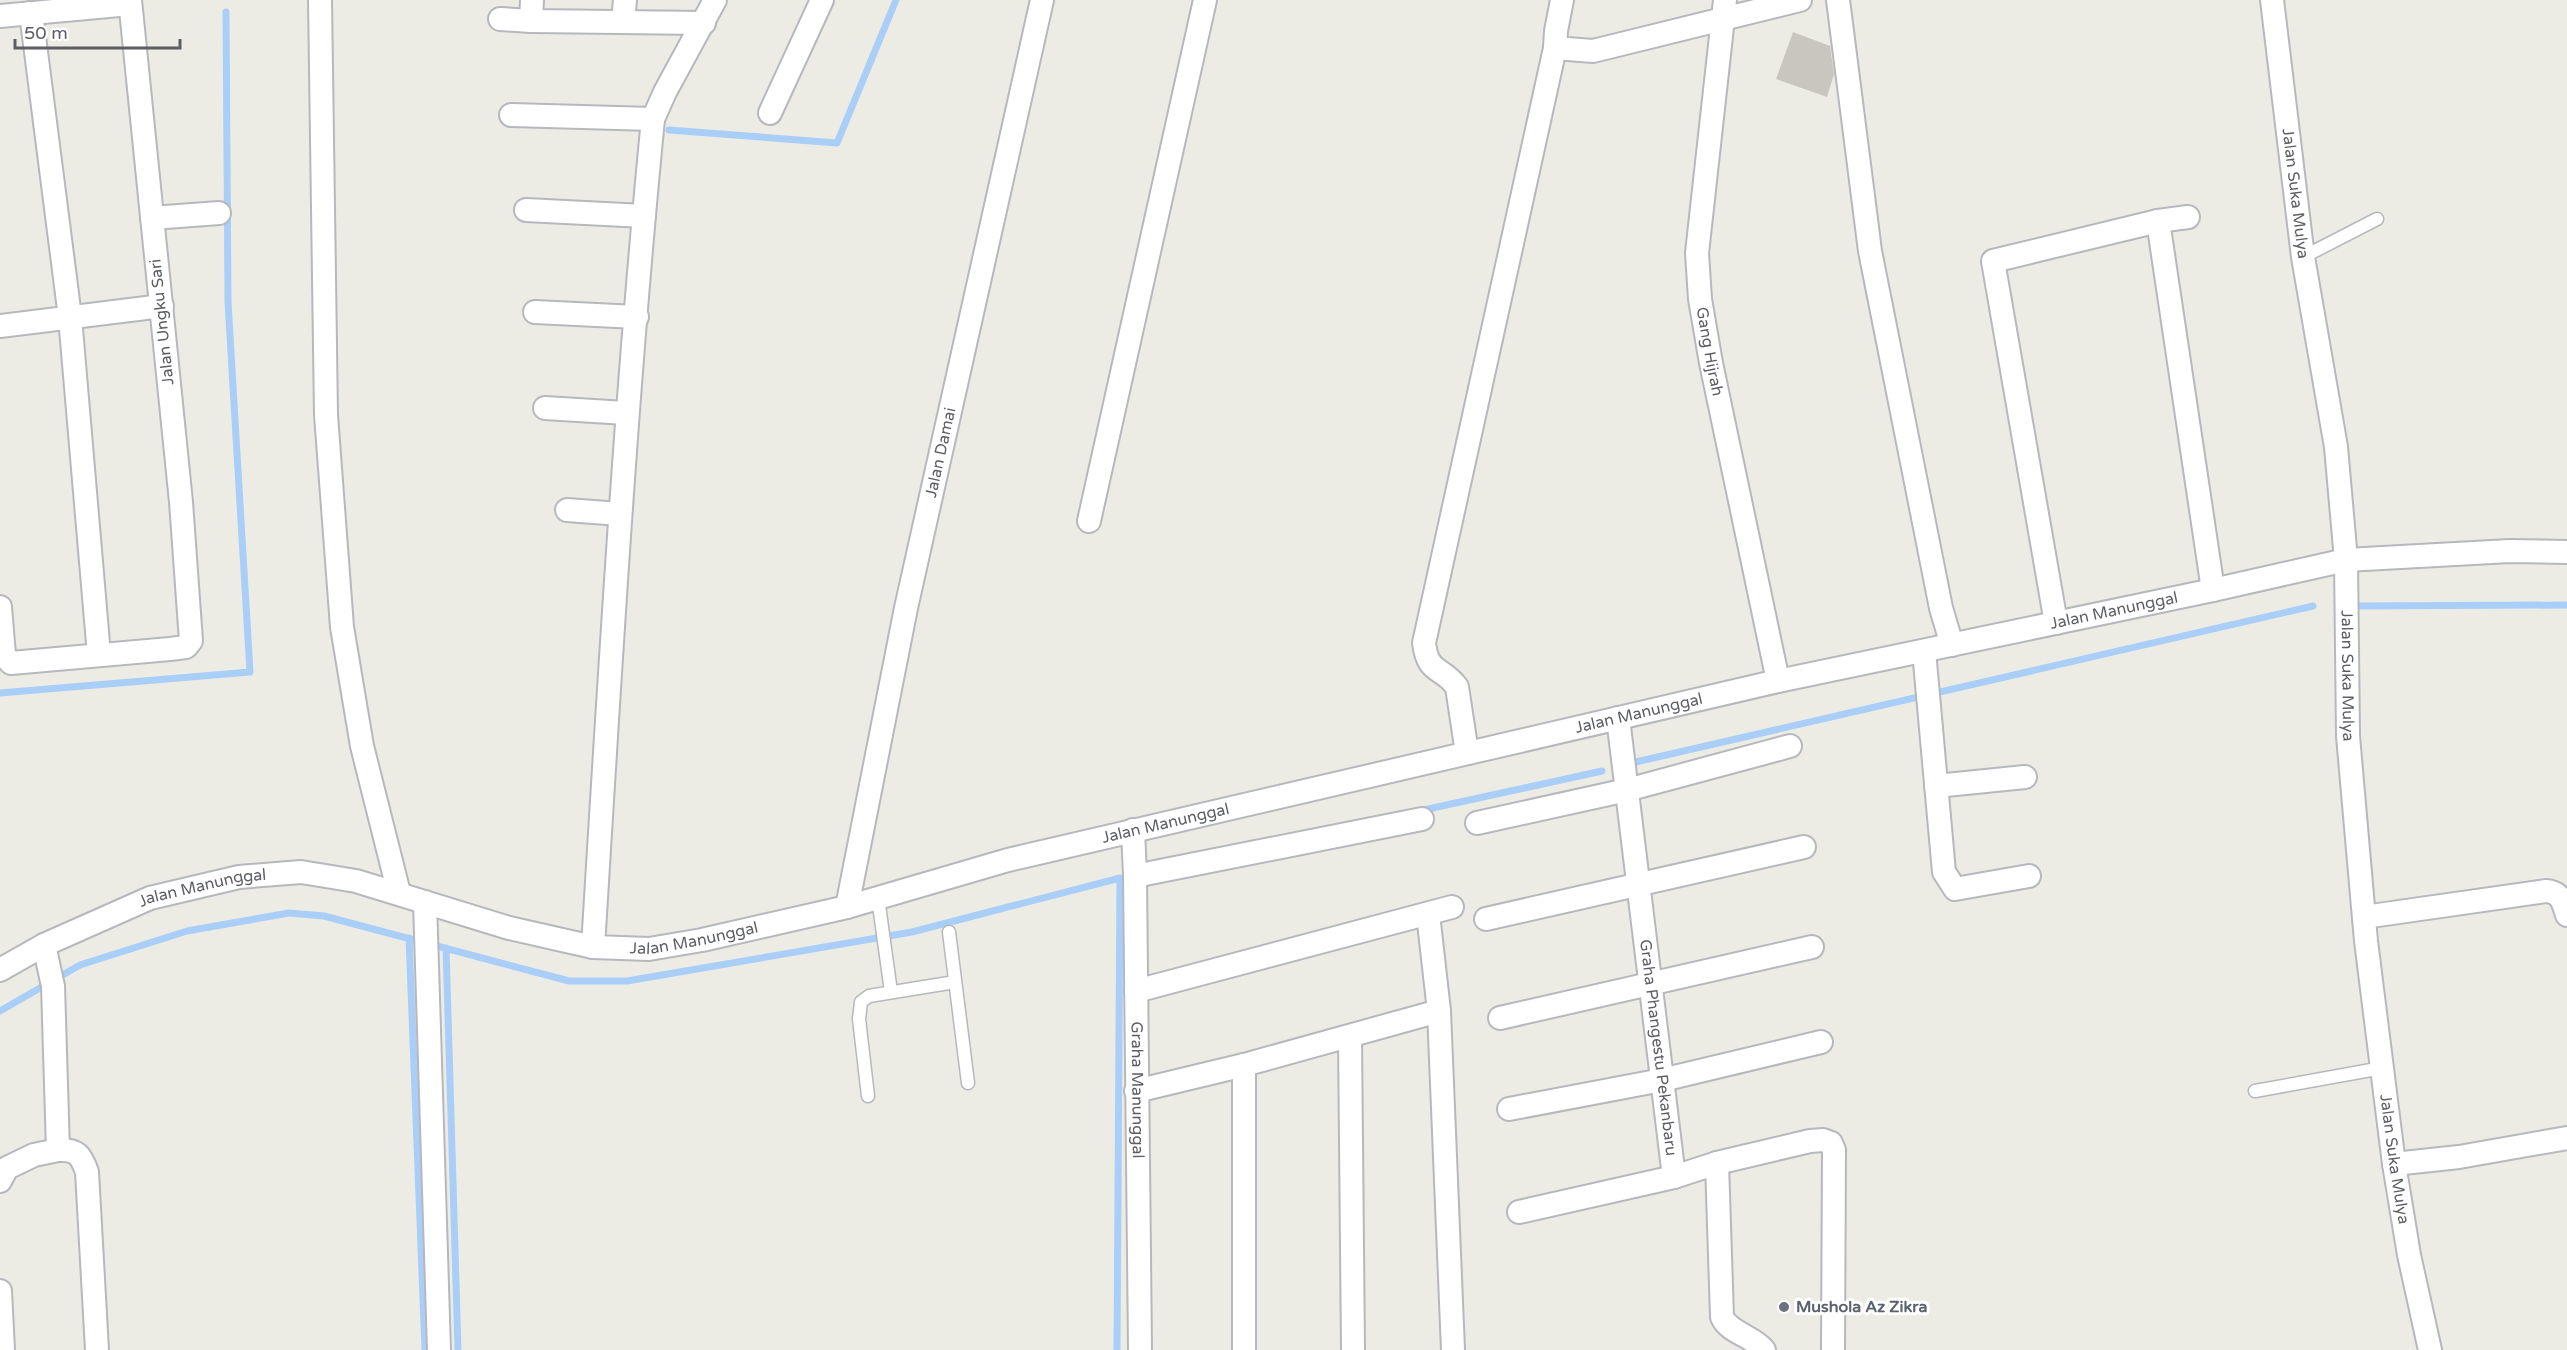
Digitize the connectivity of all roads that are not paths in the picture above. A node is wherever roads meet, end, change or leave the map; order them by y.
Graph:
1 (320, 0) edge
2 (715, 0) edge
3 (822, 0) edge
4 (1042, 0) edge
5 (1204, 0) edge
6 (1562, 0) edge
7 (1800, 0) edge
8 (1838, 0) edge
9 (2272, 0) edge
10 (130, 2) edge
11 (1723, 9) edge
12 (531, 10) edge
13 (624, 11) edge
14 (31, 14) junction
15 (0, 16) edge
16 (500, 19) dead end
17 (704, 23) junction
18 (1555, 48) junction
19 (770, 113) dead end
20 (511, 115) dead end
21 (653, 119) junction
22 (526, 210) dead end
23 (219, 213) dead end
24 (644, 216) junction
25 (2188, 217) dead end
26 (152, 218) junction
27 (2377, 219) dead end
28 (2158, 221) junction
29 (2303, 257) junction
30 (162, 306) junction
31 (535, 312) dead end
32 (70, 317) junction
33 (637, 317) junction
34 (0, 326) edge
35 (545, 408) dead end
36 (626, 413) junction
37 (567, 510) dead end
38 (620, 514) junction
39 (1089, 521) dead end
40 (2567, 552) edge
41 (2346, 567) junction
42 (2213, 590) junction
43 (0, 607) edge
44 (2056, 623) junction
45 (1952, 645) junction
46 (1924, 651) junction
47 (99, 655) junction
48 (1778, 681) junction
49 (1618, 718) junction
50 (1790, 746) dead end
51 (1467, 753) junction
52 (2025, 777) dead end
53 (1626, 785) junction
54 (1936, 786) junction
55 (1422, 819) dead end
56 (1477, 823) dead end
57 (1133, 833) junction
58 (1803, 847) dead end
59 (1135, 876) junction
60 (2029, 876) dead end
61 (1638, 884) junction
62 (399, 893) junction
63 (878, 902) junction
64 (425, 906) junction
65 (847, 907) junction
66 (1452, 907) dead end
67 (1428, 914) junction
68 (2567, 915) edge
69 (2364, 917) junction
70 (1486, 919) dead end
71 (949, 932) dead end
72 (593, 947) junction
73 (1812, 947) dead end
74 (46, 950) junction
75 (0, 970) edge
76 (956, 982) junction
77 (1650, 983) junction
78 (1136, 991) junction
79 (891, 992) junction
80 (1439, 1011) junction
81 (1500, 1018) dead end
82 (1350, 1037) junction
83 (1821, 1042) dead end
84 (1244, 1065) junction
85 (2382, 1068) junction
86 (1662, 1080) junction
87 (968, 1083) dead end
88 (1136, 1091) junction
89 (2255, 1091) dead end
90 (868, 1096) dead end
91 (1509, 1109) dead end
92 (2567, 1138) edge
93 (58, 1150) junction
94 (1717, 1163) junction
95 (2394, 1164) junction
96 (1674, 1177) junction
97 (0, 1181) edge
98 (1519, 1212) dead end
99 (0, 1291) edge
100 (3, 1350) edge
101 (97, 1350) edge
102 (439, 1350) edge
103 (1140, 1350) edge
104 (1244, 1350) edge
105 (1353, 1350) edge
106 (1453, 1350) edge
107 (1764, 1350) edge
108 (1833, 1350) edge
109 (2430, 1350) edge

1 - 62 street
2 - 17 street
3 - 19 street
4 - 65 street, Jalan Damai
5 - 39 street
6 - 18 street
7 - 11 street
8 - 45 street
9 - 29 street, Jalan Suka Mulya
10 - 14 street
10 - 26 street, Jalan Ungku Sari
11 - 18 street
11 - 48 street, Gang Hijrah
12 - 13 street
12 - 16 street
13 - 17 street
14 - 15 street
14 - 32 street
17 - 21 street
18 - 51 street
20 - 21 street
21 - 24 street
22 - 24 street
23 - 26 street
24 - 33 street
25 - 28 street
26 - 30 street, Jalan Ungku Sari
27 - 29 lane
28 - 42 street
28 - 44 street
29 - 41 street, Jalan Suka Mulya
30 - 32 street
30 - 47 street, Jalan Ungku Sari
31 - 33 street
32 - 34 street
32 - 47 street
33 - 36 street
35 - 36 street
36 - 38 street
37 - 38 street
38 - 72 street
40 - 41 street, Jalan Manunggal
41 - 42 street, Jalan Manunggal
41 - 69 street, Jalan Suka Mulya
42 - 44 street, Jalan Manunggal
43 - 47 street
44 - 45 street, Jalan Manunggal
45 - 46 street, Jalan Manunggal
46 - 48 street, Jalan Manunggal
46 - 54 street
48 - 49 street, Jalan Manunggal
49 - 51 street, Jalan Manunggal
49 - 53 street, Graha Phangestu Pekanbaru
50 - 53 street
51 - 57 street, Jalan Manunggal
52 - 54 street
53 - 56 street
53 - 61 street, Graha Phangestu Pekanbaru
54 - 60 street
55 - 59 street
57 - 59 street, Graha Manunggal
57 - 63 street, Jalan Manunggal
58 - 61 street
59 - 78 street, Graha Manunggal
61 - 70 street
61 - 77 street, Graha Phangestu Pekanbaru
62 - 64 street, Jalan Manunggal
62 - 74 street, Jalan Manunggal
63 - 65 street, Jalan Manunggal
63 - 79 lane
64 - 72 street, Jalan Manunggal
64 - 102 street
65 - 72 street, Jalan Manunggal
66 - 67 street
67 - 78 street
67 - 80 street
68 - 69 street
69 - 85 street, Jalan Suka Mulya
71 - 76 lane
73 - 77 street
74 - 75 street, Jalan Manunggal
74 - 93 street
76 - 79 lane
76 - 87 lane
77 - 81 street
77 - 86 street, Graha Phangestu Pekanbaru
78 - 88 street, Graha Manunggal
79 - 90 lane
80 - 82 street
80 - 106 street
82 - 84 street
82 - 105 street
83 - 86 street
84 - 88 street
84 - 104 street
85 - 89 lane
85 - 95 street, Jalan Suka Mulya
86 - 91 street
86 - 96 street, Graha Phangestu Pekanbaru
88 - 103 street, Graha Manunggal
92 - 95 street
93 - 97 street
93 - 101 street
94 - 96 street, Graha Phangestu Pekanbaru
94 - 107 street
94 - 108 street, Graha Phangestu Pekanbaru
95 - 109 street, Jalan Suka Mulya
96 - 98 street
99 - 100 street

